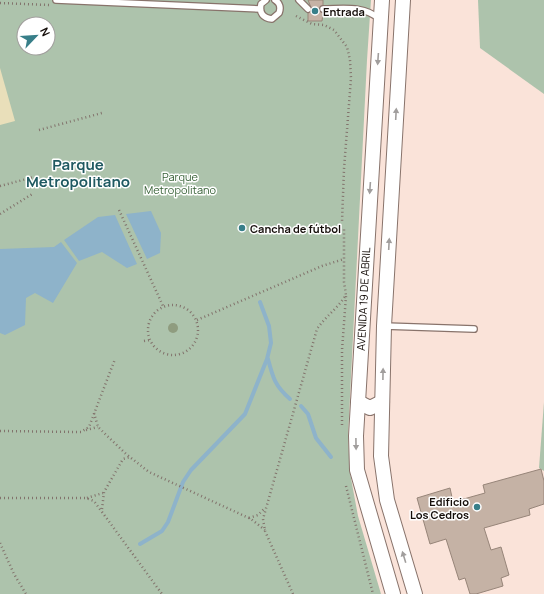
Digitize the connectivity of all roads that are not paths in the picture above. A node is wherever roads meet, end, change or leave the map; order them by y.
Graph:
1 (56, 0) edge
2 (266, 0) edge
3 (275, 0) edge
4 (299, 0) edge
5 (382, 0) edge
6 (403, 0) edge
7 (260, 8) junction
8 (308, 9) dead end
9 (323, 9) dead end
10 (381, 20) junction
11 (384, 326) junction
12 (474, 329) dead end
13 (358, 402) junction
14 (382, 402) junction
15 (357, 420) junction
16 (382, 424) junction
17 (393, 594) edge
18 (415, 594) edge

1 - 7 lane
2 - 7 lane
3 - 7 lane
4 - 8 lane
5 - 10 street, AVENIDA 19 DE ABRIL
11 -> 6 street, AVENIDA 19 DE ABRIL
9 - 10 lane
10 -> 13 street, AVENIDA 19 DE ABRIL
11 - 12 lane
14 -> 11 street, AVENIDA 19 DE ABRIL
13 - 14 street
13 - 15 street, AVENIDA 19 DE ABRIL
14 - 16 street, AVENIDA 19 DE ABRIL
15 - 16 street
15 -> 17 street, AVENIDA 19 DE ABRIL
18 -> 16 street, AVENIDA 19 DE ABRIL

